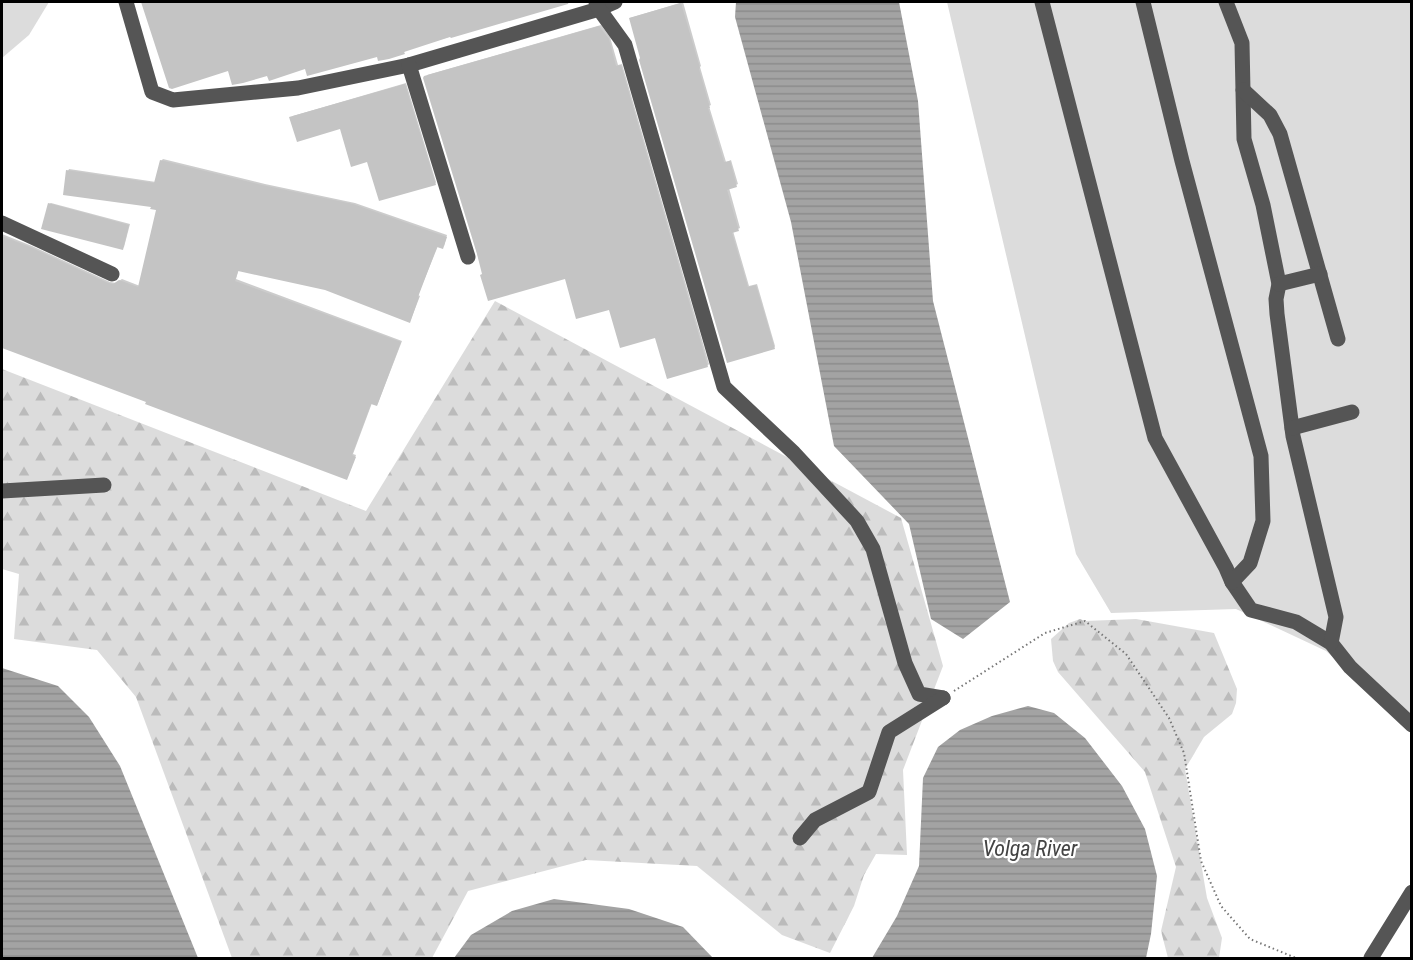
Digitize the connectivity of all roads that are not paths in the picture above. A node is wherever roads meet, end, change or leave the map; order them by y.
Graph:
1 (126, 2) edge
2 (615, 2) edge
3 (1042, 2) edge
4 (1143, 2) edge
5 (1226, 2) edge
6 (597, 5) edge
7 (409, 65) junction
8 (1243, 90) junction
9 (2, 223) edge
10 (468, 258) dead end
11 (112, 274) dead end
12 (1320, 274) junction
13 (1279, 284) junction
14 (1338, 339) dead end
15 (1352, 412) dead end
16 (1292, 428) junction
17 (104, 485) dead end
18 (2, 491) edge
19 (1232, 582) junction
20 (1331, 643) junction
21 (1412, 725) edge
22 (800, 838) dead end
23 (1410, 894) edge
24 (1412, 916) edge
25 (1371, 958) edge

1 - 7 street
2 - 6 street
3 - 19 street
4 - 19 street
5 - 8 street
6 - 7 street
6 - 22 street
7 - 10 street
8 - 12 street
8 - 13 street
9 - 11 street
12 - 13 street
12 - 14 street
13 - 16 street
15 - 16 street
16 - 20 street
17 - 18 street
19 - 20 street
20 - 21 street
23 - 24 street
23 - 25 street

